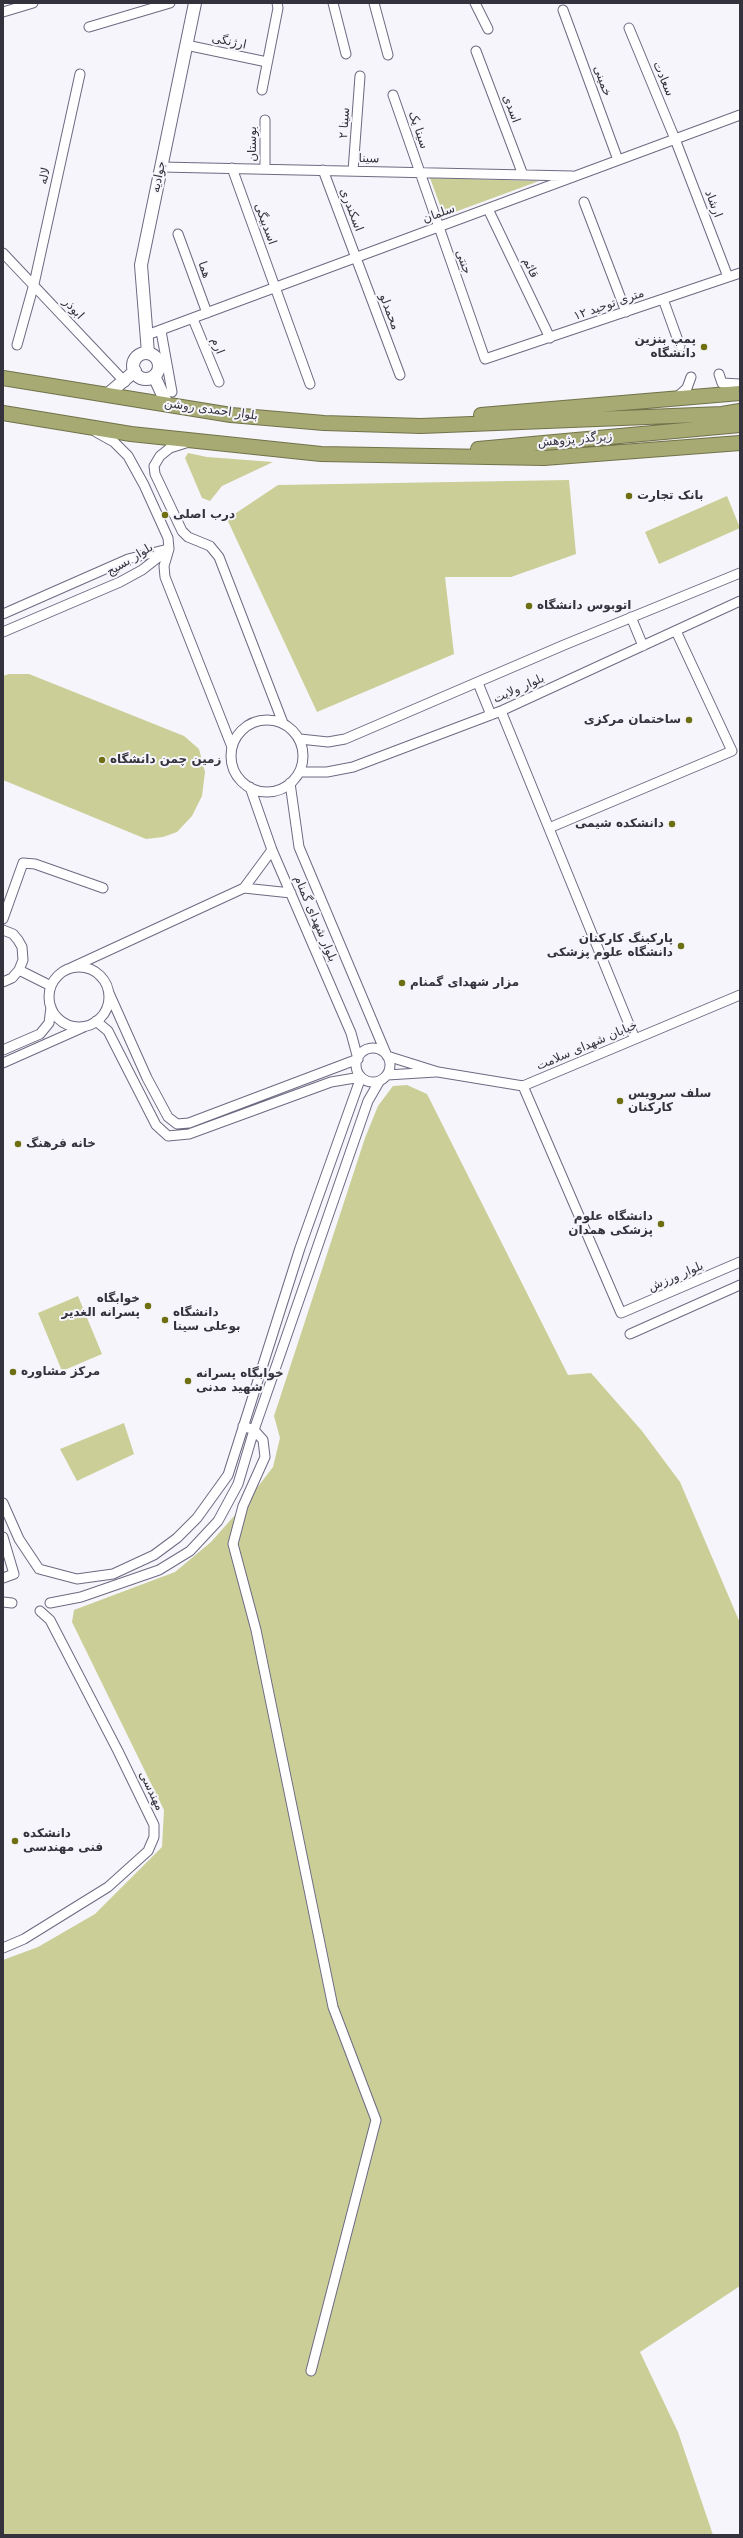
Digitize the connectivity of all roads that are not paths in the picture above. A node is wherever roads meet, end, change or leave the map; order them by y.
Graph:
1 (32, 3) edge
2 (170, 3) edge
3 (195, 3) edge
4 (277, 3) edge
5 (333, 3) edge
6 (374, 3) edge
7 (475, 3) edge
8 (563, 10) dead end
9 (3, 12) edge
10 (89, 27) dead end
11 (629, 28) dead end
12 (488, 29) dead end
13 (186, 45) junction
14 (476, 51) dead end
15 (346, 54) dead end
16 (388, 55) dead end
17 (267, 62) junction
18 (80, 74) dead end
19 (360, 76) dead end
20 (262, 90) dead end
21 (393, 96) dead end
22 (740, 115) edge
23 (265, 120) dead end
24 (675, 139) junction
25 (618, 160) junction
26 (161, 167) junction
27 (232, 168) junction
28 (265, 169) junction
29 (323, 170) junction
30 (353, 171) junction
31 (419, 172) junction
32 (523, 175) junction
33 (576, 176) junction
34 (584, 202) dead end
35 (488, 209) junction
36 (438, 228) junction
37 (178, 234) dead end
38 (3, 253) edge
39 (356, 258) junction
40 (740, 273) edge
41 (728, 277) junction
42 (34, 284) junction
43 (275, 288) junction
44 (663, 299) junction
45 (626, 312) junction
46 (207, 313) junction
47 (193, 319) junction
48 (161, 331) junction
49 (147, 335) junction
50 (550, 338) junction
51 (17, 345) dead end
52 (680, 346) dead end
53 (148, 353) junction
54 (485, 359) joint
55 (135, 371) junction
56 (719, 374) dead end
57 (400, 375) dead end
58 (154, 376) junction
59 (691, 376) dead end
60 (3, 378) edge
61 (125, 382) junction
62 (219, 382) dead end
63 (310, 384) dead end
64 (740, 384) edge
65 (740, 393) edge
66 (108, 394) junction
67 (169, 398) junction
68 (674, 399) junction
69 (740, 411) edge
70 (3, 413) edge
71 (76, 425) junction
72 (740, 425) edge
73 (421, 426) junction
74 (191, 441) junction
75 (740, 443) edge
76 (410, 455) junction
77 (169, 549) junction
78 (740, 573) edge
79 (740, 601) edge
80 (3, 614) edge
81 (631, 617) junction
82 (676, 631) junction
83 (3, 632) edge
84 (643, 646) junction
85 (478, 683) junction
86 (502, 711) junction
87 (491, 715) junction
88 (283, 723) junction
89 (300, 739) junction
90 (232, 747) junction
91 (300, 772) junction
92 (290, 784) junction
93 (250, 787) junction
94 (549, 828) junction
95 (272, 850) junction
96 (102, 888) dead end
97 (244, 888) junction
98 (291, 893) junction
99 (3, 919) edge
100 (3, 930) edge
101 (19, 970) junction
102 (64, 971) junction
103 (3, 982) edge
104 (51, 986) junction
105 (109, 993) junction
106 (740, 995) edge
107 (51, 1007) junction
108 (96, 1021) junction
109 (84, 1026) junction
110 (635, 1039) junction
111 (3, 1050) edge
112 (387, 1056) junction
113 (358, 1059) junction
114 (3, 1063) edge
115 (438, 1072) junction
116 (388, 1075) junction
117 (361, 1077) junction
118 (379, 1082) junction
119 (523, 1086) junction
120 (740, 1262) edge
121 (740, 1285) edge
122 (630, 1334) dead end
123 (243, 1426) junction
124 (254, 1430) junction
125 (3, 1503) edge
126 (3, 1537) edge
127 (3, 1578) edge
128 (50, 1603) dead end
129 (40, 1612) dead end
130 (3, 1948) edge
131 (311, 2372) dead end

1 - 9 street
2 - 10 street
3 - 13 main road, جوادیه
4 - 17 street
5 - 15 street
6 - 16 street
7 - 12 street
8 - 25 street, خمینی
11 - 24 street, سعادت
13 - 17 street, ارژنگی
13 - 26 main road, جوادیه
14 - 32 street, اسدی
17 - 20 street
18 - 42 street, لاله
19 - 30 street, سینا ۲
21 - 31 street, سینا یک
22 - 24 street, سلمان
23 - 28 street, بوستان
24 - 25 street, سلمان
24 - 41 street, ارشاد
25 - 33 street, سلمان
26 - 27 street, سینا
26 - 49 main road, جوادیه
27 - 28 street, سینا
27 - 43 street, اسدبیگی
28 - 29 street, سینا
29 - 30 street, سینا
29 - 39 street, اسکندری
30 - 31 street, سینا
31 - 32 street, سینا
31 - 36 street, جنتی
32 - 33 street, سینا
33 - 35 street, سلمان
34 - 45 street
35 - 36 street, سلمان
35 - 50 street, قائم
36 - 39 street, سلمان
36 - 54 street, جنتی
37 - 46 street, هما
38 - 42 street, ابوذر
39 - 43 street, سلمان
39 - 57 street, محمدلو
40 - 41 street, ۱۲ متری توحید
41 - 44 street, ۱۲ متری توحید
42 - 51 street, لاله
42 - 61 street, ابوذر
43 - 46 street, سلمان
43 - 63 street
44 - 45 street, ۱۲ متری توحید
44 - 52 street
45 - 50 street, ۱۲ متری توحید
46 - 47 street, سلمان
47 - 48 street, سلمان
47 - 62 street, ارم
48 - 49 street, سلمان
48 - 67 street
49 - 53 main road, جوادیه
50 - 54 street, ۱۲ متری توحید
53 - 55 main road
53 - 58 main road
55 - 58 main road
55 - 61 main road
56 - 64 street
58 - 67 main road
59 - 68 street
60 - 66 highway, بلوار احمدی روشن
61 - 66 main road
65 - 68 highway
66 - 67 highway, بلوار احمدی روشن
67 - 73 highway, بلوار احمدی روشن
68 - 73 highway
69 - 73 highway, زیرگذر پژوهش
70 - 71 highway
71 - 74 highway
71 - 77 street
72 - 76 highway, زیرگذر پژوهش
74 - 76 highway
74 - 88 street
75 - 76 highway
77 - 80 street, بلوار بسیج
77 - 83 street, بلوار بسیج
77 - 90 street
78 - 81 street, بلوار ولایت
79 - 82 street, بلوار ولایت
81 - 84 street
81 - 85 street, بلوار ولایت
82 - 84 street, بلوار ولایت
82 - 94 street
84 - 86 street, بلوار ولایت
85 - 87 street
85 - 89 street, بلوار ولایت
86 - 87 street, بلوار ولایت
86 - 94 street
87 - 91 street, بلوار ولایت
88 - 89 street
88 - 90 street
89 - 91 street
90 - 93 street
91 - 92 street
92 - 93 street
92 - 112 street, بلوار شهدای گمنام
93 - 95 street, بلوار شهدای گمنام
94 - 110 street
95 - 97 street
95 - 98 street, بلوار شهدای گمنام
96 - 99 street
97 - 98 street
97 - 102 street
98 - 113 street, بلوار شهدای گمنام
100 - 101 street
101 - 103 street
101 - 104 street
102 - 104 street
102 - 105 street
104 - 107 street
105 - 108 street
105 - 113 street
106 - 110 street, خیابان شهدای سلامت
107 - 109 street
107 - 111 street
108 - 109 street
108 - 117 street
109 - 114 street
110 - 119 street, خیابان شهدای سلامت
112 - 113 street
112 - 115 street
112 - 116 street
113 - 117 street
115 - 116 street
115 - 119 street
116 - 118 street
117 - 118 street
117 - 123 street
118 - 124 street
119 - 120 street, بلوار ورزش
121 - 122 street
123 - 124 street
123 - 125 street
124 - 128 street
124 - 131 street
126 - 127 street
129 - 130 street, مهندسی

